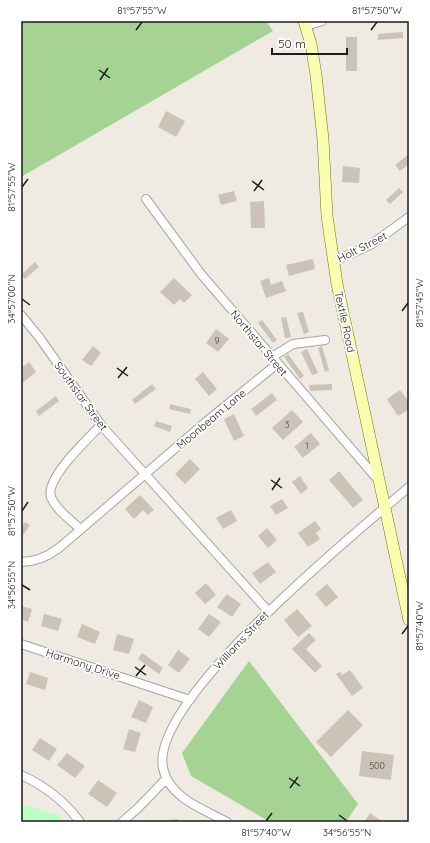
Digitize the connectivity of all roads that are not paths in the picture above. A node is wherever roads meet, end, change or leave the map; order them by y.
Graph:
1 (322, 21) edge
2 (305, 23) edge
3 (146, 199) dead end
4 (409, 217) edge
5 (333, 262) junction
6 (21, 315) edge
7 (325, 340) dead end
8 (272, 357) junction
9 (278, 364) junction
10 (101, 426) junction
11 (144, 474) junction
12 (379, 482) junction
13 (409, 487) edge
14 (385, 508) junction
15 (80, 529) junction
16 (21, 562) edge
17 (268, 611) junction
18 (409, 620) edge
19 (21, 644) edge
20 (190, 700) junction
21 (21, 775) edge
22 (166, 779) junction
23 (80, 822) edge
24 (122, 822) edge
25 (227, 822) edge

1 - 2 street
2 - 5 street, Textile Road
3 - 8 street, Northstar Street
4 - 5 street, Holt Street
5 - 12 street, Textile Road
6 - 10 street, Southstar Street
7 - 8 street
8 - 9 street, Northstar Street
9 - 11 street, Moonbeam Lane
9 - 12 street, Northstar Street
10 - 11 street, Southstar Street
10 - 15 street
11 - 15 street
11 - 17 street, Southstar Street
12 - 14 street, Textile Road
13 - 14 street, Williams Street
14 - 17 street, Williams Street
14 - 18 street, Textile Road
15 - 16 street
17 - 20 street, Williams Street
19 - 20 street, Harmony Drive
20 - 22 street, Williams Street
21 - 23 street
22 - 24 street
22 - 25 street

